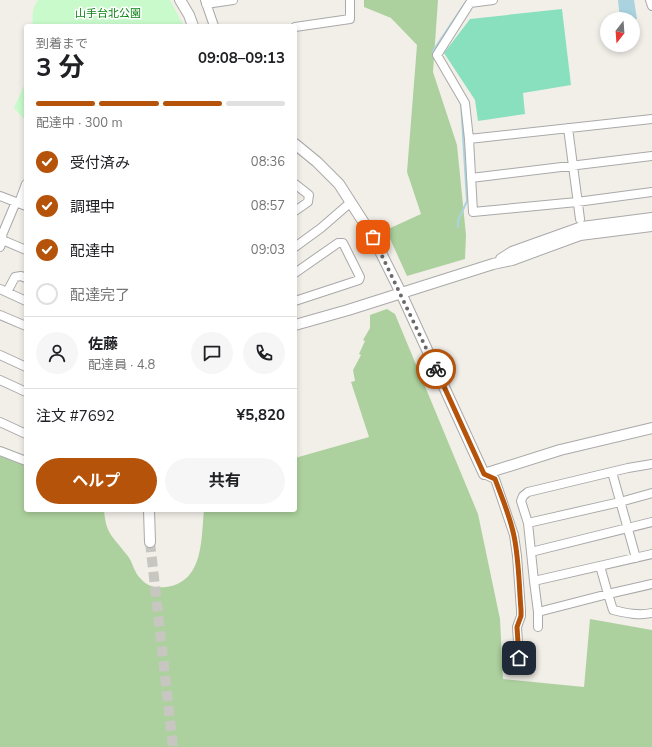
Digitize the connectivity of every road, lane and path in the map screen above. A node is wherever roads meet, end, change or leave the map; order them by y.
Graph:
1 (180, 0) edge
2 (232, 0) edge
3 (350, 0) edge
4 (493, 0) edge
5 (650, 0) edge
6 (205, 2) edge
7 (652, 6) edge
8 (192, 24) edge
9 (213, 24) edge
10 (297, 27) edge
11 (652, 119) edge
12 (568, 128) junction
13 (470, 139) junction
14 (297, 146) edge
15 (652, 156) edge
16 (573, 166) junction
17 (472, 178) junction
18 (297, 186) edge
19 (24, 189) edge
20 (652, 192) edge
21 (0, 196) edge
22 (17, 202) junction
23 (351, 202) junction
24 (577, 202) junction
25 (24, 205) edge
26 (297, 210) edge
27 (652, 218) edge
28 (580, 219) dead end
29 (652, 226) edge
30 (1, 242) edge
31 (297, 246) edge
32 (24, 249) edge
33 (493, 264) junction
34 (297, 272) edge
35 (24, 277) edge
36 (4, 291) edge
37 (401, 293) junction
38 (24, 300) edge
39 (297, 300) edge
40 (0, 315) edge
41 (297, 324) edge
42 (24, 325) edge
43 (0, 355) edge
44 (24, 366) edge
45 (0, 380) edge
46 (24, 391) edge
47 (0, 422) edge
48 (652, 428) edge
49 (24, 433) edge
50 (0, 452) edge
51 (24, 461) edge
52 (652, 464) edge
53 (612, 472) junction
54 (484, 474) junction
55 (652, 493) edge
56 (620, 502) junction
57 (149, 512) edge
58 (652, 522) edge
59 (528, 523) junction
60 (628, 528) junction
61 (150, 542) tunnel mouth
62 (531, 552) junction
63 (652, 554) edge
64 (636, 558) junction
65 (600, 566) junction
66 (534, 581) junction
67 (652, 584) edge
68 (608, 594) junction
69 (538, 612) junction
70 (652, 613) edge
71 (538, 627) dead end
72 (524, 658) dead end

1 - 8 street
2 - 6 street
3 - 10 street
4 - 13 street
5 - 7 street
6 - 9 street
11 - 12 street
12 - 13 street
12 - 16 street
13 - 17 street
14 - 23 street
15 - 16 street
16 - 17 street
16 - 24 street
17 - 24 street
18 - 26 street
19 - 22 street
20 - 24 street
21 - 22 street
22 - 25 street
22 - 30 street
23 - 31 street
23 - 37 street
24 - 28 street
27 - 33 street
29 - 33 street
30 - 32 street
33 - 37 street
34 - 39 street
35 - 36 street
36 - 38 street
37 - 41 street
37 - 54 street
40 - 42 street
43 - 44 street
45 - 46 street
47 - 49 street
48 - 54 street
50 - 51 street
52 - 53 street
53 - 56 street
53 - 59 street
54 - 72 street
55 - 56 street
56 - 59 street
56 - 60 street
57 - 61 street
58 - 60 street
59 - 62 street
60 - 62 street
60 - 64 street
62 - 66 street
63 - 64 street
64 - 65 street
65 - 66 street
65 - 68 street
66 - 69 street
67 - 68 street
68 - 69 street
68 - 70 street
69 - 71 street

